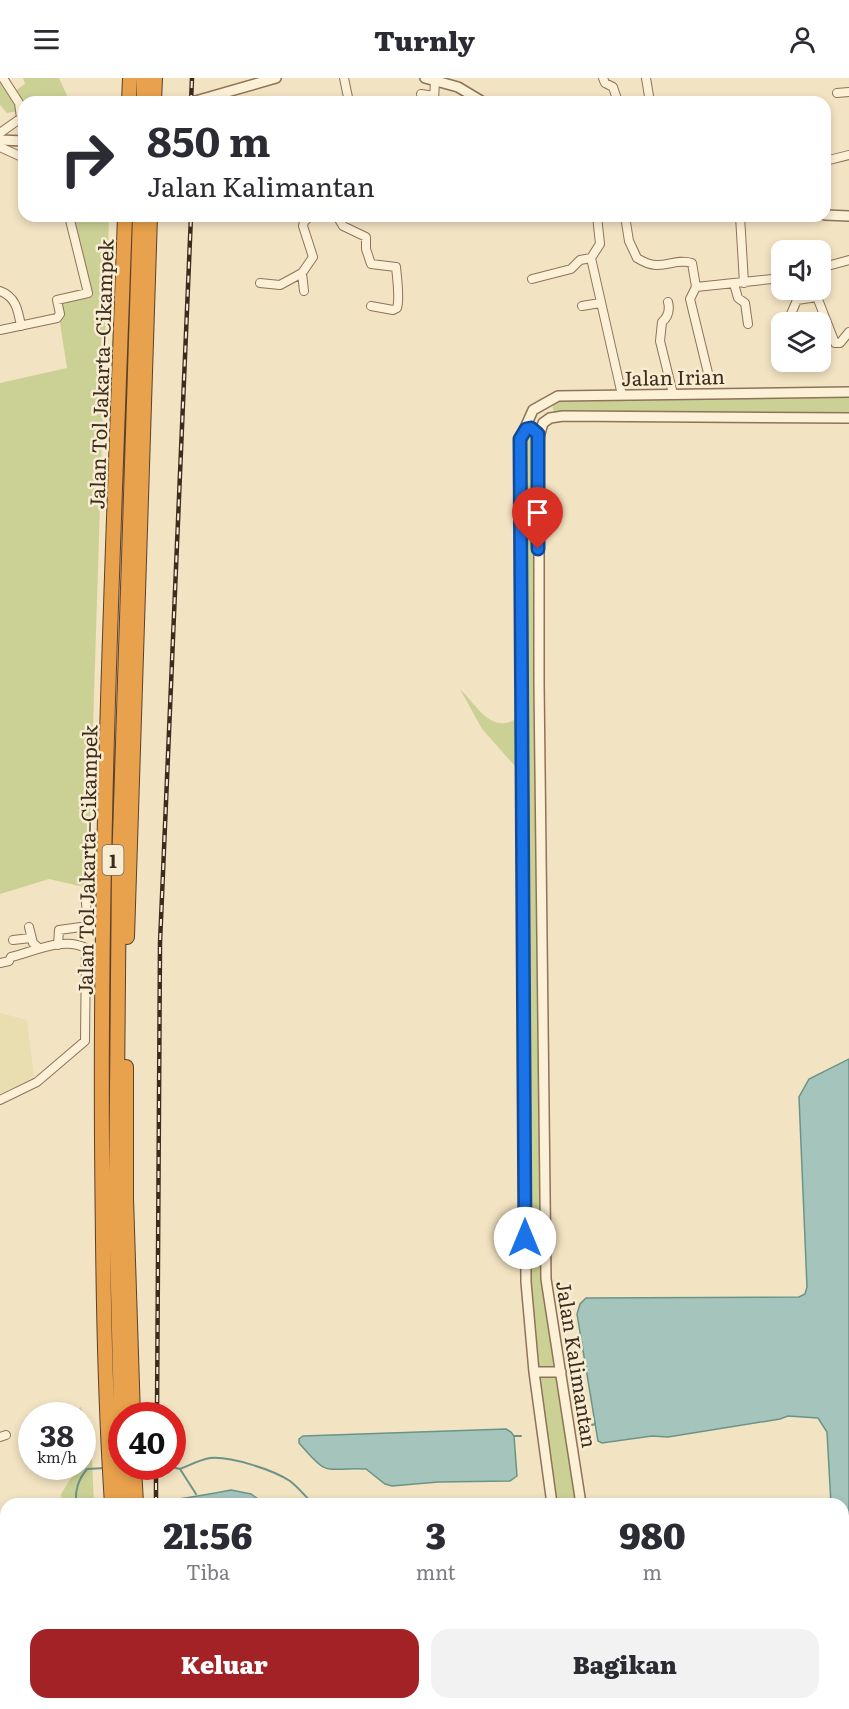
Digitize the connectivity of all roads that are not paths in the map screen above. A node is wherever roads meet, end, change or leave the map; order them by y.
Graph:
1 (3, 78) edge
2 (130, 78) edge
3 (138, 78) edge
4 (144, 78) edge
5 (155, 78) edge
6 (275, 78) edge
7 (344, 78) edge
8 (603, 78) edge
9 (646, 78) edge
10 (430, 79) edge
11 (849, 92) edge
12 (421, 93) dead end
13 (837, 93) dead end
14 (129, 96) edge
15 (137, 96) edge
16 (144, 96) edge
17 (154, 96) edge
18 (213, 96) edge
19 (348, 96) edge
20 (428, 96) edge
21 (433, 96) edge
22 (473, 96) edge
23 (616, 96) edge
24 (649, 96) edge
25 (18, 102) edge
26 (18, 120) edge
27 (0, 133) edge
28 (0, 140) edge
29 (18, 141) edge
30 (0, 147) edge
31 (18, 155) edge
32 (849, 155) edge
33 (831, 160) edge
34 (831, 215) edge
35 (849, 216) edge
36 (70, 222) edge
37 (125, 222) edge
38 (133, 222) edge
39 (140, 222) edge
40 (150, 222) edge
41 (304, 222) edge
42 (341, 222) edge
43 (598, 222) edge
44 (626, 222) edge
45 (740, 222) edge
46 (591, 258) junction
47 (849, 260) edge
48 (831, 264) edge
49 (302, 273) junction
50 (532, 279) dead end
51 (771, 279) edge
52 (260, 283) dead end
53 (744, 283) junction
54 (734, 284) junction
55 (696, 287) junction
56 (0, 291) edge
57 (304, 291) dead end
58 (668, 302) dead end
59 (600, 303) junction
60 (371, 306) dead end
61 (582, 306) dead end
62 (792, 312) edge
63 (823, 312) edge
64 (748, 324) dead end
65 (21, 326) junction
66 (0, 330) edge
67 (849, 332) edge
68 (831, 333) edge
69 (708, 374) dead end
70 (849, 392) edge
71 (673, 394) junction
72 (622, 395) junction
73 (558, 397) junction
74 (561, 417) junction
75 (849, 418) edge
76 (538, 437) junction
77 (520, 439) junction
78 (86, 903) dead end
79 (524, 923) junction
80 (543, 924) junction
81 (29, 927) dead end
82 (31, 938) junction
83 (13, 940) dead end
84 (58, 945) junction
85 (39, 948) junction
86 (0, 963) edge
87 (0, 1100) edge
88 (534, 1372) junction
89 (561, 1372) junction
90 (112, 1402) edge
91 (115, 1402) edge
92 (133, 1402) edge
93 (112, 1480) edge
94 (122, 1480) edge
95 (135, 1480) edge
96 (112, 1498) edge
97 (117, 1498) edge
98 (123, 1498) edge
99 (136, 1498) edge
100 (551, 1498) edge
101 (580, 1498) edge

1 - 25 street
2 - 14 highway
3 - 15 highway
4 - 16 highway
5 - 17 highway
6 - 18 street
7 - 19 street
8 - 23 street
9 - 24 street
10 - 21 street
10 - 22 street
11 - 13 street
12 - 20 street
26 - 27 street
28 - 29 street
30 - 31 street
32 - 33 street
34 - 35 street
36 - 65 street
37 - 90 highway, Jalan Tol Jakarta–Cikampek / 1
38 - 97 highway, 1
39 - 91 highway, 1
40 - 92 highway, 1
41 - 49 street
42 - 60 street
43 - 46 street
44 - 55 street
45 - 53 street
46 - 50 street
46 - 59 street
47 - 48 street
49 - 52 street
49 - 57 street
51 - 53 street
53 - 54 street
54 - 55 street
54 - 64 street
55 - 69 street
56 - 65 street
58 - 71 street
59 - 61 street
59 - 72 street
62 - 63 street
65 - 66 street
67 - 68 street
70 - 71 street, Jalan Irian
71 - 72 street, Jalan Irian
72 - 73 street, Jalan Irian
73 - 74 street
73 - 77 street, Jalan Irian
74 - 75 street, Jalan Irian
74 - 76 street
76 - 77 street
76 - 80 street, Jalan Kalimantan
77 - 79 street, Jalan Kalimantan
78 - 84 street
79 - 80 street
79 - 88 street, Jalan Kalimantan
80 - 89 street, Jalan Kalimantan
81 - 82 street
82 - 83 street
82 - 85 street
84 - 85 street
84 - 87 street
85 - 86 street
88 - 89 street
88 - 100 street, Jalan Kalimantan
89 - 101 street, Jalan Kalimantan
93 - 96 highway, Jalan Tol Jakarta–Cikampek / 1
94 - 98 highway
95 - 99 highway

